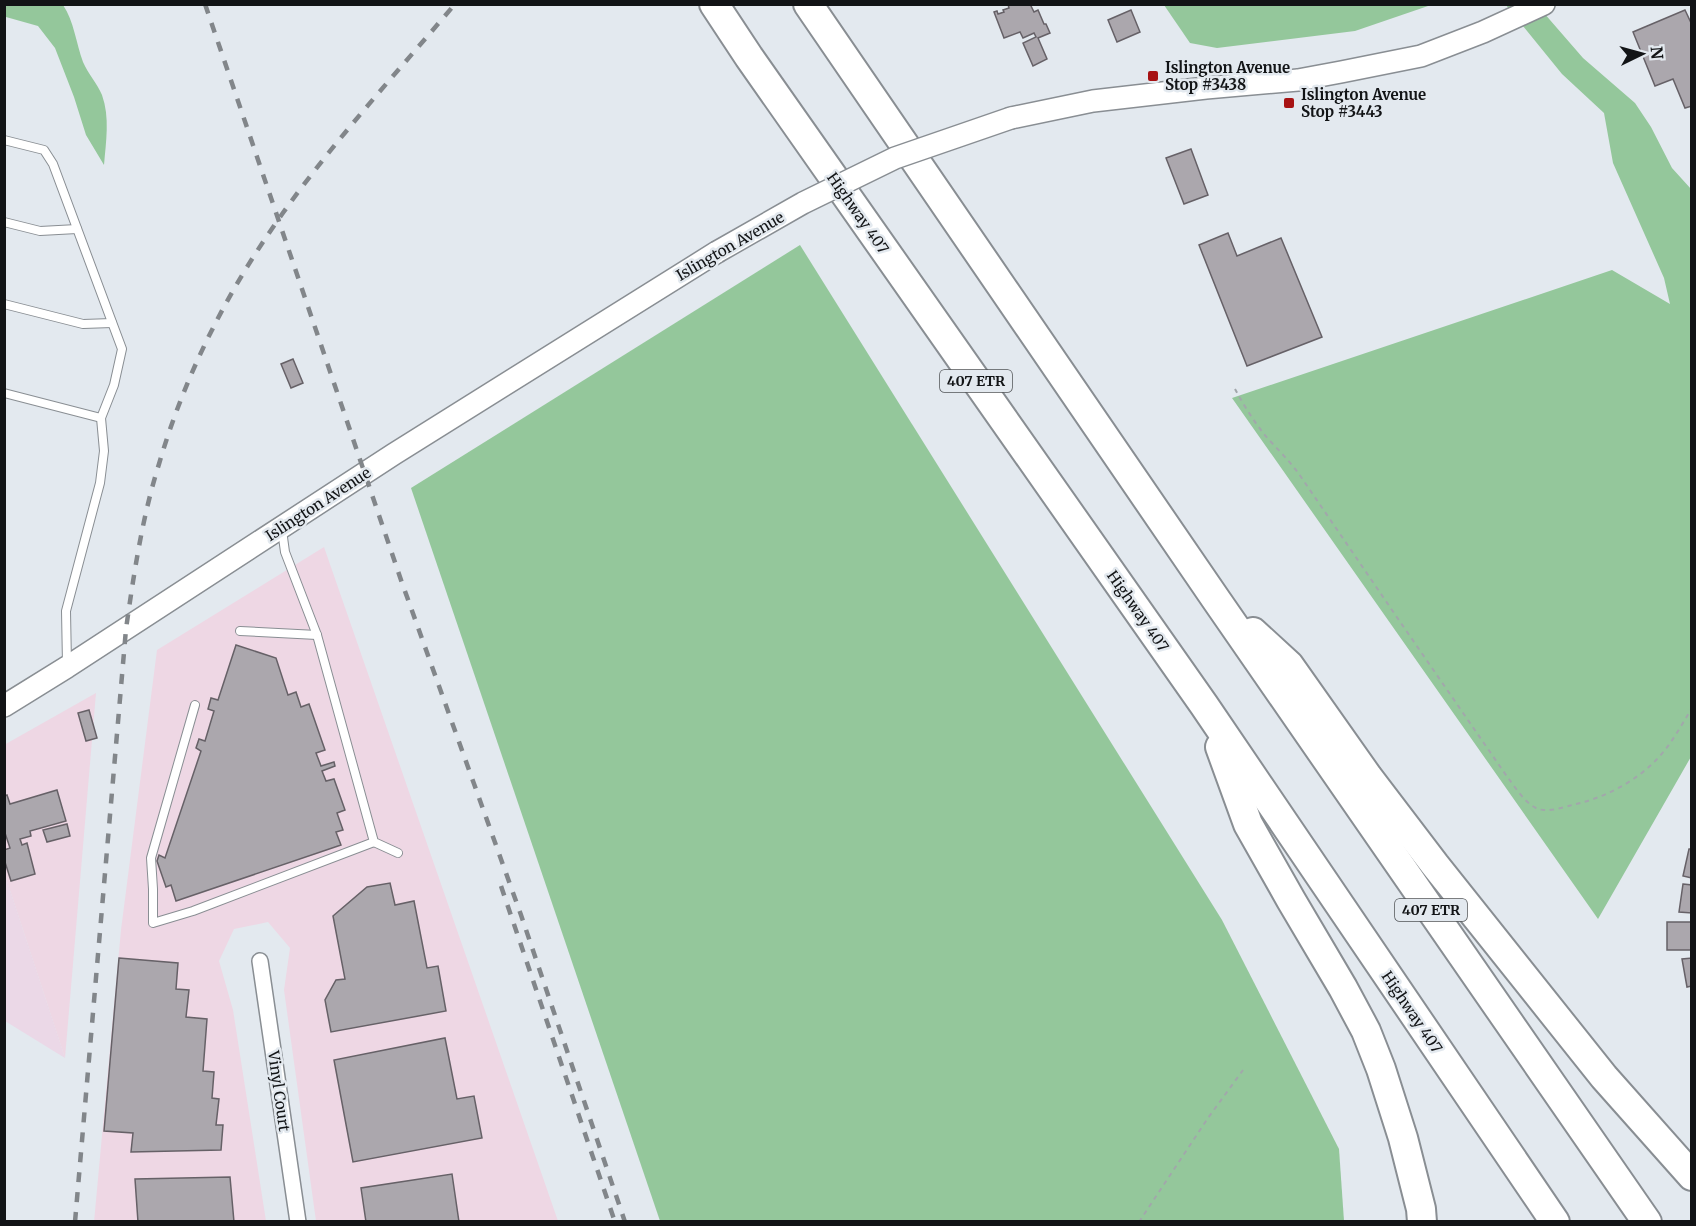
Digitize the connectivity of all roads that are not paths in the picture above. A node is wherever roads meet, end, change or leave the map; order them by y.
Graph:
1 (714, 4) edge
2 (807, 4) edge
3 (1544, 4) edge
4 (4, 140) edge
5 (4, 222) edge
6 (77, 229) junction
7 (4, 304) edge
8 (112, 322) junction
9 (4, 393) edge
10 (101, 418) junction
11 (281, 528) junction
12 (1215, 598) junction
13 (240, 631) dead end
14 (317, 635) junction
15 (67, 667) junction
16 (195, 705) dead end
17 (1204, 705) junction
18 (4, 706) edge
19 (374, 842) junction
20 (398, 853) dead end
21 (260, 961) dead end
22 (1692, 1176) edge
23 (298, 1221) edge
24 (1422, 1221) edge
25 (1555, 1221) edge
26 (1647, 1221) edge

1 - 17 highway, Highway 407 / 407 ETR
2 - 12 highway, 407 ETR
3 - 11 main road, Islington Avenue, bridge
4 - 6 lane
5 - 6 lane
6 - 8 lane
7 - 8 lane
8 - 10 lane
9 - 10 lane
10 - 15 lane
11 - 14 lane
11 - 15 main road, Islington Avenue
12 - 22 highway
12 - 26 highway, 407 ETR
13 - 14 lane
14 - 19 lane
15 - 18 main road, Islington Avenue
16 - 19 lane
17 - 24 highway
17 - 25 highway, Highway 407 / 407 ETR
19 - 20 lane
21 - 23 street, Vinyl Court

